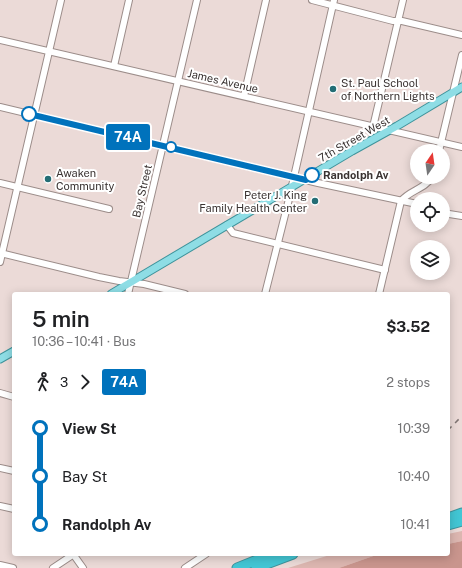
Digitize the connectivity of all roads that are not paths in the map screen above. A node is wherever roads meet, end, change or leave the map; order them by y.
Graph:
1 (61, 0) edge
2 (129, 0) edge
3 (197, 0) edge
4 (266, 0) edge
5 (312, 0) edge
6 (402, 0) edge
7 (333, 3) edge
8 (398, 21) junction
9 (462, 35) edge
10 (0, 40) edge
11 (49, 51) junction
12 (462, 54) edge
13 (114, 66) junction
14 (178, 81) junction
15 (462, 87) edge
16 (453, 92) junction
17 (244, 96) junction
18 (0, 107) edge
19 (309, 111) junction
20 (34, 115) junction
21 (373, 127) junction
22 (389, 130) junction
23 (441, 142) junction
24 (163, 146) junction
25 (462, 147) edge
26 (294, 177) junction
27 (306, 180) junction
28 (0, 183) edge
29 (426, 184) edge
30 (18, 188) junction
31 (291, 188) junction
32 (401, 201) junction
33 (410, 203) edge
34 (109, 209) dead end
35 (450, 214) edge
36 (462, 216) edge
37 (227, 225) junction
38 (277, 244) junction
39 (1, 253) edge
40 (0, 262) edge
41 (385, 270) junction
42 (131, 282) junction
43 (114, 292) edge
44 (128, 292) edge
45 (177, 292) edge
46 (265, 292) edge
47 (380, 292) edge
48 (12, 352) edge
49 (0, 359) edge
50 (0, 393) edge
51 (12, 396) edge
52 (0, 468) edge
53 (12, 471) edge
54 (0, 506) edge
55 (12, 509) edge
56 (462, 513) edge
57 (450, 517) edge
58 (462, 521) edge
59 (450, 524) edge
60 (70, 556) edge
61 (74, 556) edge
62 (203, 556) edge
63 (267, 556) edge
64 (288, 556) edge
65 (0, 565) edge
66 (13, 568) edge
67 (53, 568) edge
68 (83, 568) edge
69 (185, 568) edge
70 (237, 568) edge
71 (256, 568) edge

1 - 11 street
2 - 13 street
3 - 14 street, Bay Street
4 - 17 street
5 - 7 street
6 - 8 street
7 - 8 street
7 - 19 street
8 - 9 street
8 - 21 street
10 - 11 street, James Avenue
11 - 13 street, James Avenue
11 - 20 street
12 - 16 street
13 - 14 street, James Avenue
14 - 17 street, James Avenue
14 - 24 street, Bay Street
15 - 16 main road, 7th Street West
16 - 22 main road, 7th Street West
16 - 23 street
17 - 19 street, James Avenue
18 - 20 street
19 - 21 street, James Avenue
19 - 26 street
20 - 24 street
20 - 30 street
21 - 22 street, James Avenue
22 - 23 street, James Avenue
22 - 27 main road, 7th Street West
23 - 25 street, James Avenue
24 - 26 street
24 - 42 street, Bay Street
26 - 27 street
26 - 31 street
27 - 31 main road, 7th Street West
27 - 32 street
28 - 30 street
29 - 32 street
30 - 34 street
30 - 39 street
31 - 37 main road, 7th Street West
31 - 38 street
32 - 33 street
32 - 41 street
35 - 36 street
37 - 38 street
37 - 42 main road, 7th Street West
38 - 41 street
38 - 46 street
39 - 40 street
39 - 42 street
41 - 47 street
42 - 43 main road, 7th Street West
42 - 44 street, Bay Street
42 - 45 street
48 - 49 main road
50 - 51 street
52 - 53 street
54 - 55 street
56 - 57 highway
58 - 59 highway
60 - 67 street
61 - 68 street
62 - 69 street
63 - 70 highway
64 - 71 highway
65 - 66 street

